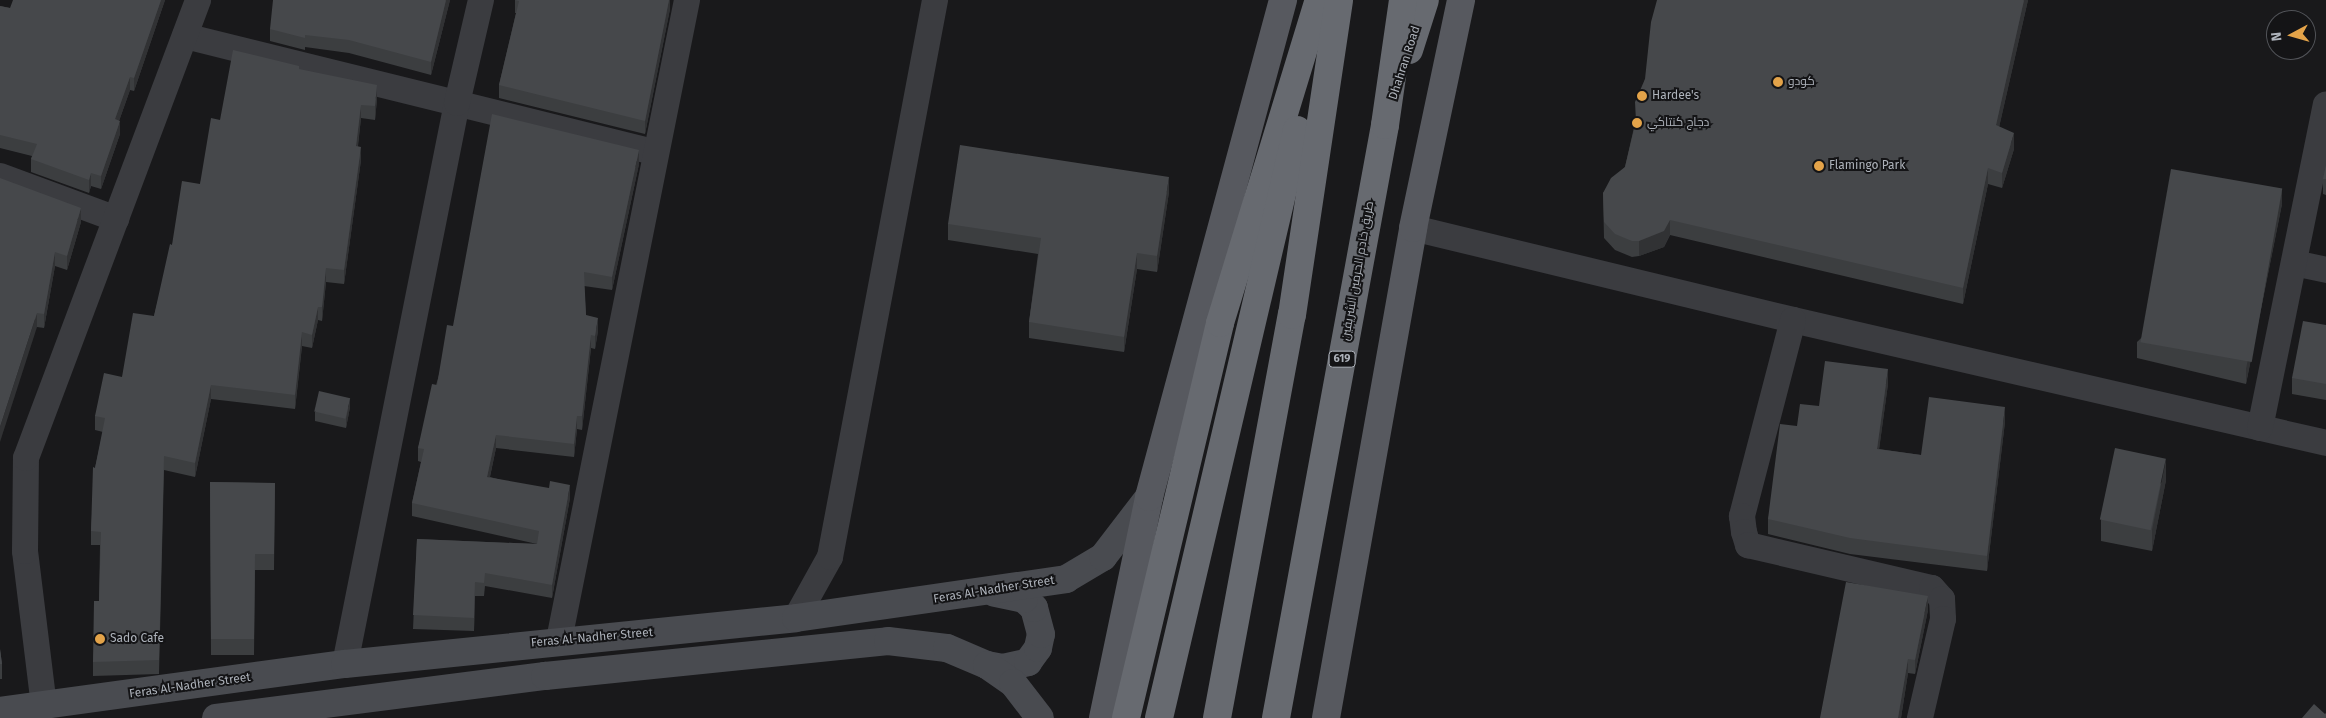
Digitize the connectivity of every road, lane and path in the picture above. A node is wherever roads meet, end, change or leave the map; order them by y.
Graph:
1 (198, 0) edge
2 (481, 0) edge
3 (687, 0) edge
4 (935, 0) edge
5 (1283, 0) edge
6 (1319, 0) edge
7 (1328, 0) edge
8 (1339, 0) edge
9 (1403, 0) edge
10 (1425, 0) edge
11 (1461, 0) edge
12 (185, 36) junction
13 (457, 103) junction
14 (2326, 105) edge
15 (1384, 125) junction
16 (655, 152) junction
17 (0, 176) edge
18 (116, 219) junction
19 (1413, 228) junction
20 (2294, 263) junction
21 (2326, 270) edge
22 (1793, 320) junction
23 (2260, 428) junction
24 (2326, 443) edge
25 (1149, 497) junction
26 (992, 592) junction
27 (796, 618) junction
28 (559, 640) junction
29 (345, 664) junction
30 (987, 665) junction
31 (44, 706) junction
32 (0, 711) edge
33 (216, 718) edge
34 (1040, 718) edge
35 (1103, 718) edge
36 (1126, 718) edge
37 (1159, 718) edge
38 (1216, 718) edge
39 (1276, 718) edge
40 (1326, 718) edge
41 (1920, 718) edge

1 - 12 street
2 - 13 street
3 - 16 street
4 - 27 street
5 - 25 main road
6 - 36 highway
7 - 37 highway
8 - 38 highway
9 - 15 highway, طريق خادم الحرمين الشريفين / 619
10 - 15 highway, Dhahran Road
11 - 19 main road
12 - 13 street
12 - 18 street
13 - 16 street
13 - 29 street
14 - 20 street
15 - 39 highway, طريق خادم الحرمين الشريفين / 619
16 - 28 street
17 - 18 street
18 - 31 street
19 - 22 street
19 - 40 main road
20 - 21 street
20 - 23 street
22 - 23 street
22 - 41 street
23 - 24 street
25 - 26 street, Feras Al-Nadher Street
25 - 35 main road
26 - 27 street, Feras Al-Nadher Street
26 - 30 street
27 - 28 street, Feras Al-Nadher Street
28 - 29 street, Feras Al-Nadher Street
29 - 31 street, Feras Al-Nadher Street
30 - 33 street
30 - 34 street
31 - 32 street, Feras Al-Nadher Street

